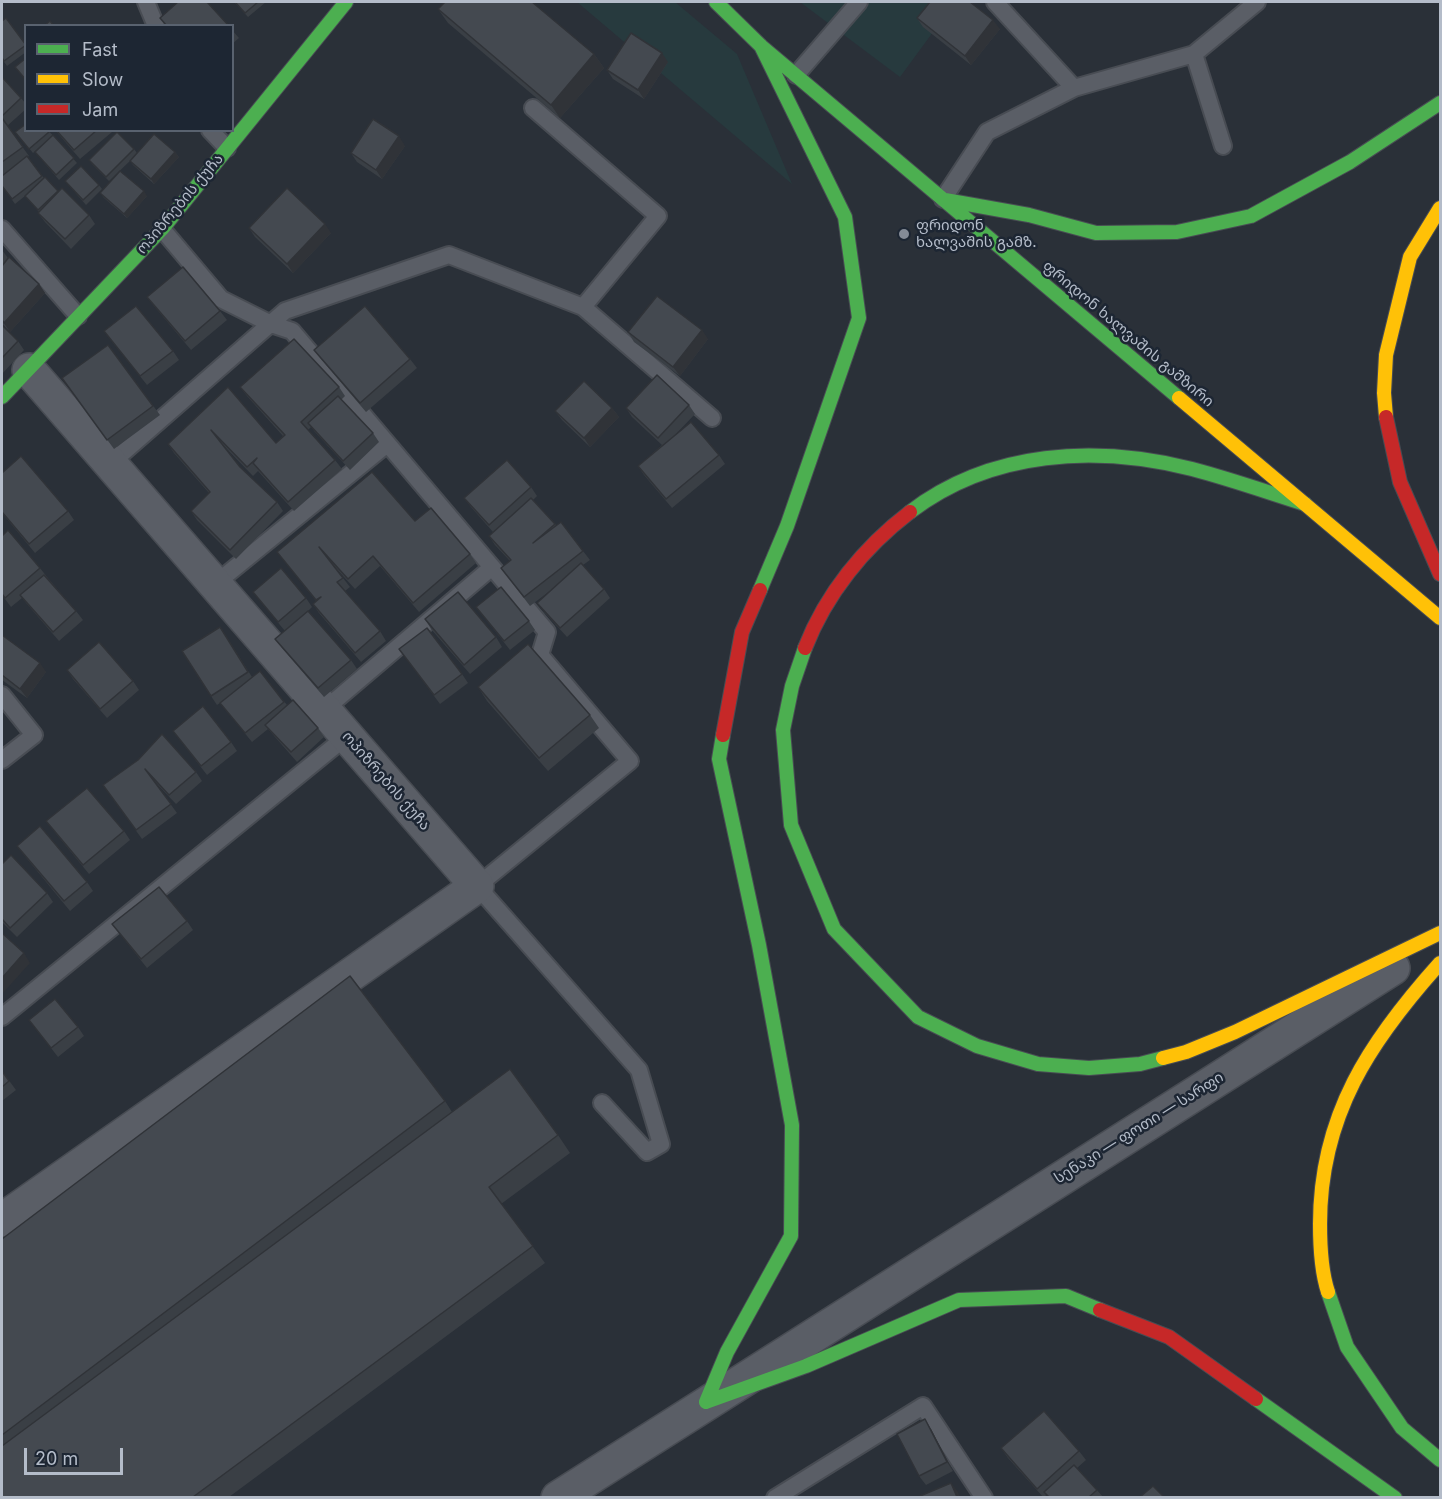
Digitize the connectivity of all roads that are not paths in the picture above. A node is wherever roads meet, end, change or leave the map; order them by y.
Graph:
1 (146, 2) edge
2 (346, 2) edge
3 (716, 2) edge
4 (859, 2) edge
5 (1257, 2) edge
6 (999, 3) edge
7 (155, 24) edge
8 (761, 46) junction
9 (1194, 54) junction
10 (796, 75) junction
11 (1074, 87) junction
12 (1440, 103) edge
13 (533, 108) edge
14 (212, 132) edge
15 (1223, 146) dead end
16 (227, 148) junction
17 (943, 199) junction
18 (1440, 208) edge
19 (2, 229) edge
20 (162, 229) junction
21 (583, 307) junction
22 (78, 316) junction
23 (271, 324) junction
24 (29, 370) junction
25 (2, 397) edge
26 (712, 418) dead end
27 (387, 444) junction
28 (110, 464) junction
29 (1305, 504) junction
30 (491, 568) junction
31 (1440, 574) edge
32 (215, 584) junction
33 (1440, 618) edge
34 (2, 695) edge
35 (324, 710) junction
36 (347, 736) junction
37 (2, 760) edge
38 (477, 886) junction
39 (1440, 933) edge
40 (1440, 939) edge
41 (1440, 963) edge
42 (2, 1017) edge
43 (602, 1103) dead end
44 (2, 1220) edge
45 (706, 1402) junction
46 (1440, 1460) edge
47 (558, 1497) edge
48 (775, 1497) edge
49 (984, 1497) edge
50 (1395, 1497) edge

1 - 7 lane
2 - 16 main road, ოპიზრების ქუჩა
3 - 8 main road, ფრიდონ ხალვაშის გამზირი
4 - 10 lane
5 - 9 lane
6 - 11 lane
8 - 10 main road, ფრიდონ ხალვაშის გამზირი
8 - 45 main road
9 - 11 lane
9 - 15 lane
10 - 17 main road, ფრიდონ ხალვაშის გამზირი
11 - 17 lane
12 - 17 main road
13 - 21 lane
14 - 16 lane
16 - 20 main road, ოპიზრების ქუჩა
17 - 29 main road, ფრიდონ ხალვაშის გამზირი
18 - 31 main road
19 - 22 lane
20 - 22 main road, ოპიზრების ქუჩა
20 - 23 lane
21 - 23 lane
21 - 26 lane
22 - 24 main road, ოპიზრების ქუჩა
23 - 27 lane
23 - 28 lane
24 - 25 main road, ოპიზრების ქუჩა
24 - 28 street, ოპიზრების ქუჩა
27 - 30 lane
27 - 32 lane
28 - 32 street, ოპიზრების ქუჩა
29 - 33 main road, ფრიდონ ხალვაშის გამზირი
29 - 39 main road
30 - 35 lane
30 - 38 lane
32 - 35 street, ოპიზრების ქუჩა
34 - 37 lane
35 - 36 street, ოპიზრების ქუჩა
36 - 38 street, ოპიზრების ქუჩა
36 - 42 lane
38 - 43 lane, ოპიზრების ქუჩა
38 - 44 street
40 - 45 street, სენაკი — ფოთი — სარფი
41 - 46 main road
45 - 47 street, სენაკი — ფოთი — სარფი
45 - 50 main road
48 - 49 lane

